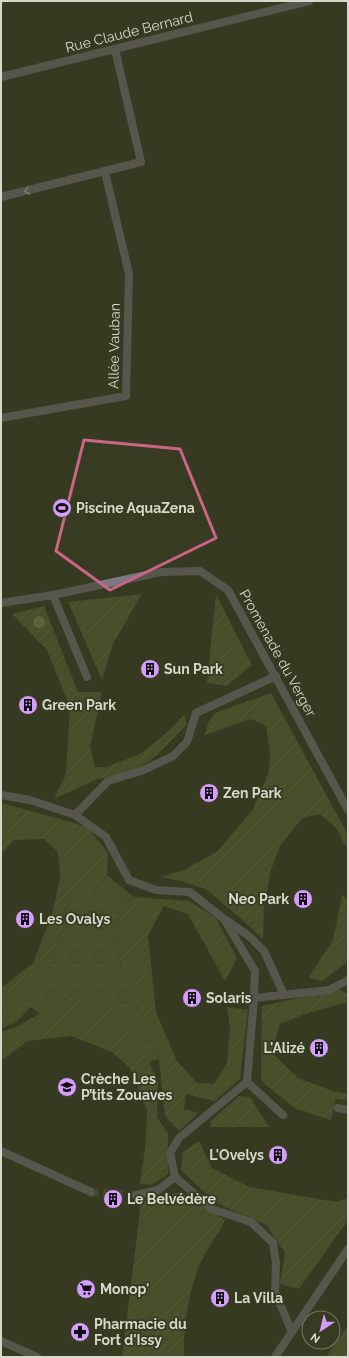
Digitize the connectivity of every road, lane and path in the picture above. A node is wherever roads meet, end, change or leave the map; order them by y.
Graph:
1 (310, 1) edge
2 (115, 49) junction
3 (1, 77) edge
4 (105, 172) junction
5 (1, 197) edge
6 (1, 418) edge
7 (53, 595) junction
8 (1, 603) edge
9 (276, 676) junction
10 (87, 677) dead end
11 (1, 795) edge
12 (348, 810) edge
13 (75, 815) junction
14 (224, 919) junction
15 (348, 980) edge
16 (284, 995) junction
17 (254, 998) junction
18 (247, 1082) junction
19 (338, 1108) dead end
20 (348, 1110) edge
21 (283, 1114) dead end
22 (1, 1151) edge
23 (175, 1177) junction
24 (91, 1192) tunnel mouth
25 (136, 1195) tunnel mouth
26 (348, 1249) edge
27 (292, 1332) junction
28 (1, 1341) edge
29 (38, 1357) edge
30 (275, 1357) edge

1 - 2 street, Rue Claude Bernard
2 - 3 street, Rue Claude Bernard
2 - 4 street
4 -> 5 street
4 - 6 street, Allée Vauban
7 - 8 street, Promenade du Verger
7 - 9 street, Promenade du Verger
7 - 10 street
9 - 12 street, Promenade du Verger
9 - 13 street
11 - 13 street
13 - 14 street
14 - 16 street
14 - 17 street
15 - 16 street
16 - 17 street
17 - 18 street
18 - 21 street
18 - 23 street
19 - 20 street
22 - 24 street
23 - 25 street
23 - 27 street
26 - 27 street
27 - 30 street
28 - 29 street

